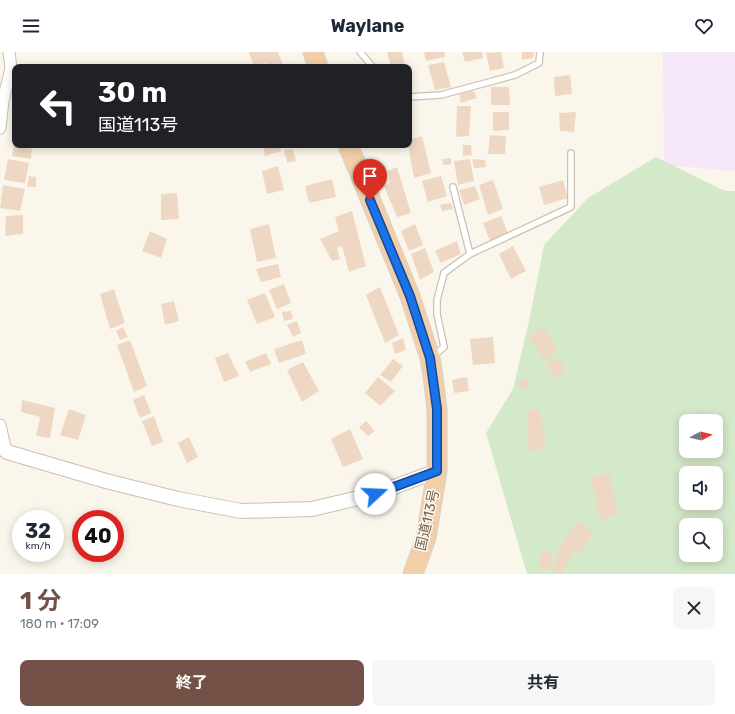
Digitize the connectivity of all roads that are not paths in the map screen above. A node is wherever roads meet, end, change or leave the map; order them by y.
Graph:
1 (9, 52) edge
2 (313, 52) edge
3 (360, 52) edge
4 (540, 52) edge
5 (317, 64) edge
6 (371, 64) edge
7 (412, 97) edge
8 (0, 128) edge
9 (349, 148) edge
10 (571, 153) dead end
11 (452, 187) dead end
12 (470, 254) junction
13 (430, 358) junction
14 (0, 425) edge
15 (3, 448) edge
16 (437, 471) junction
17 (413, 574) edge

1 - 8 street
2 - 5 highway
3 - 6 lane
4 - 7 lane
9 - 13 highway, 国道113号
10 - 12 lane
11 - 12 lane
12 - 13 lane
13 - 16 highway, 国道113号
14 - 15 street
15 - 16 street
16 - 17 highway, 国道113号

